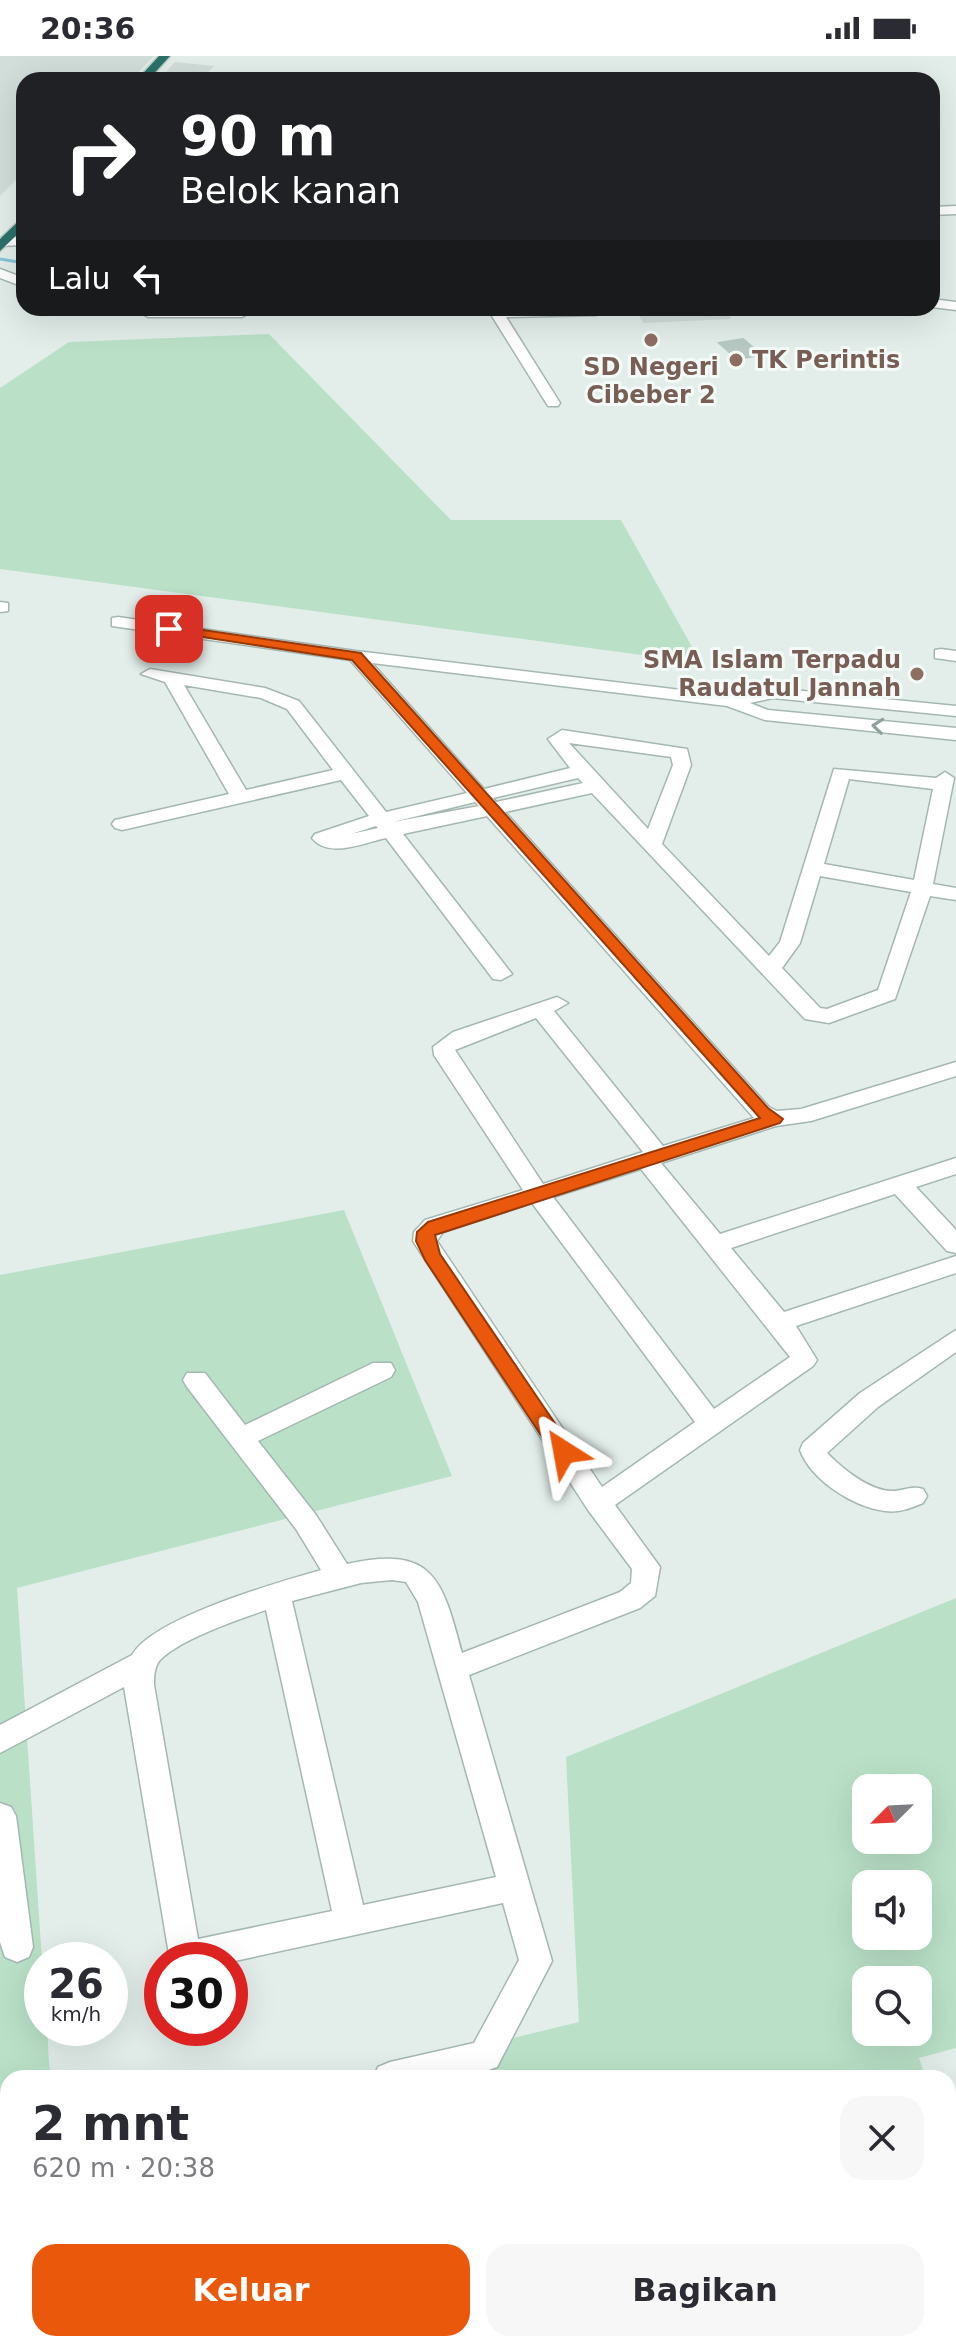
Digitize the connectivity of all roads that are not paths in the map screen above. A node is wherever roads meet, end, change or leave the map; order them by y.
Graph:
1 (165, 56) edge
2 (179, 56) edge
3 (150, 72) edge
4 (164, 72) edge
5 (16, 210) edge
6 (0, 227) edge
7 (16, 229) edge
8 (2, 244) edge
9 (499, 316) edge
10 (553, 403) dead end
11 (118, 622) dead end
12 (356, 656) junction
13 (150, 674) dead end
14 (172, 679) junction
15 (773, 693) junction
16 (730, 701) junction
17 (956, 711) edge
18 (765, 715) junction
19 (956, 734) edge
20 (582, 771) junction
21 (345, 773) junction
22 (596, 786) junction
23 (241, 797) junction
24 (486, 801) junction
25 (122, 824) dead end
26 (384, 825) junction
27 (653, 843) junction
28 (815, 869) junction
29 (956, 882) edge
30 (923, 884) junction
31 (956, 894) edge
32 (771, 968) junction
33 (501, 974) dead end
34 (956, 1069) edge
35 (774, 1119) junction
36 (652, 1158) junction
37 (956, 1166) edge
38 (900, 1185) junction
39 (538, 1194) junction
40 (716, 1244) junction
41 (956, 1245) edge
42 (956, 1264) edge
43 (779, 1323) junction
44 (956, 1339) edge
45 (382, 1370) dead end
46 (196, 1380) dead end
47 (711, 1425) junction
48 (241, 1438) junction
49 (913, 1496) dead end
50 (598, 1503) junction
51 (340, 1577) junction
52 (276, 1593) junction
53 (141, 1664) junction
54 (452, 1669) junction
55 (0, 1740) edge
56 (0, 1816) edge
57 (513, 1887) junction
58 (351, 1922) junction
59 (17, 1947) dead end
60 (425, 2070) edge

1 - 3 highway
2 - 4 highway
5 - 6 highway
7 - 8 highway
9 - 10 street
11 - 12 street
12 - 16 street
12 - 24 street
13 - 14 street
14 - 21 street
14 - 23 street
15 - 16 street
15 - 17 street
15 - 18 street
16 - 18 street
19 -> 18 street
20 - 22 street
20 - 24 street
20 - 27 street
21 - 23 street
21 - 26 street
22 - 24 street
22 - 27 street
23 - 25 street
24 - 26 street
24 - 35 street
26 - 33 street
27 - 32 street
28 - 30 street
28 - 30 street
28 - 32 street
29 - 30 street
30 - 31 street
30 - 32 street
34 - 35 street
35 - 36 street
36 - 39 street
36 - 39 street
36 - 40 street
37 - 38 street
38 - 40 street
38 - 41 street
39 - 47 street
39 - 50 street
40 - 43 street
42 - 43 street
43 - 47 street
44 - 49 street
45 - 48 street
46 - 48 street
47 - 50 street
48 - 51 street
50 - 54 street
51 - 52 street
51 - 54 street
52 - 53 street
52 - 58 street
53 - 55 street
53 - 58 street
54 - 57 street
56 - 59 street
57 - 58 street
57 - 60 street

